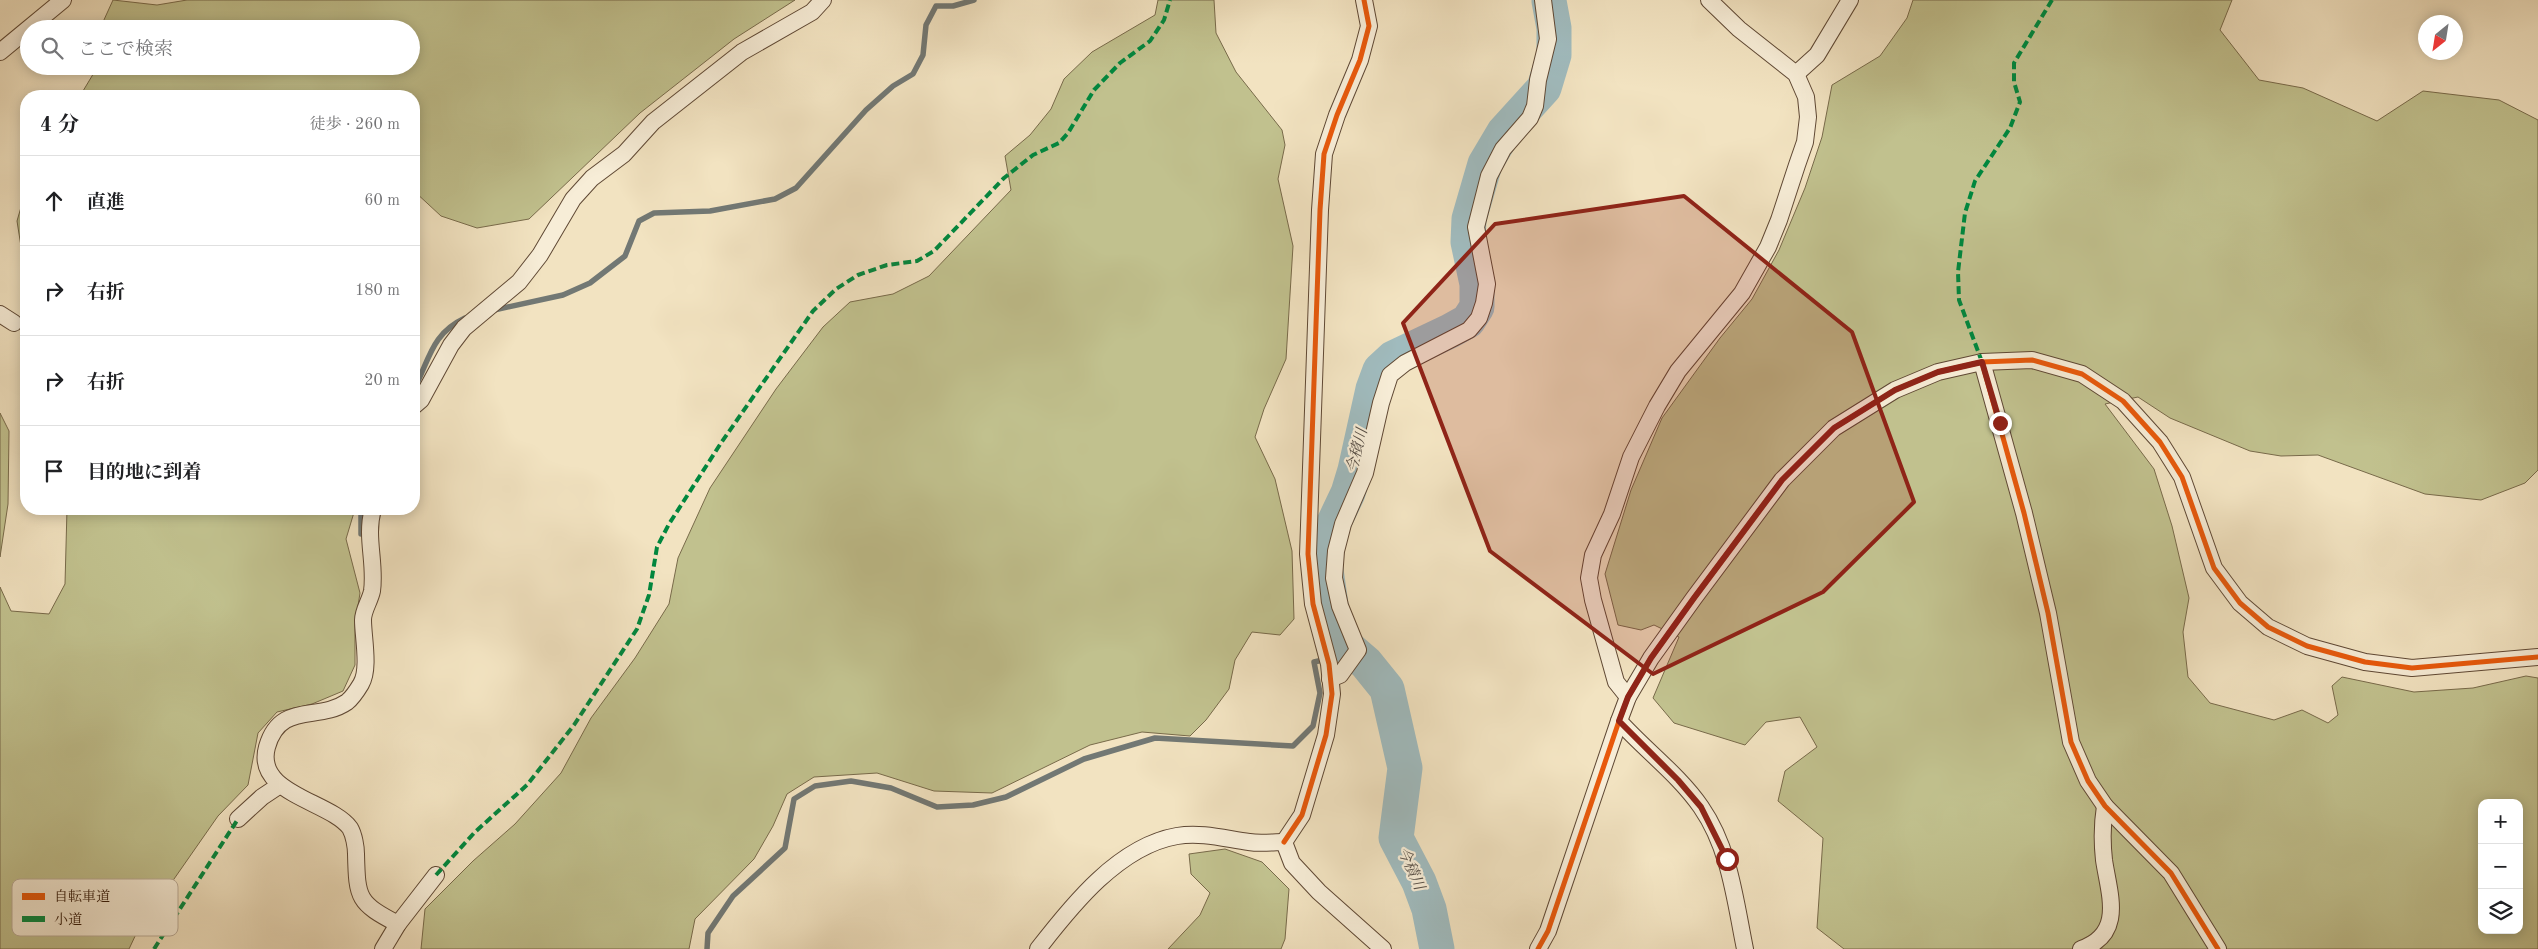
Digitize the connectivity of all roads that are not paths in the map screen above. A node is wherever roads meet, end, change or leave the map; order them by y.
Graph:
1 (63, 0) edge
2 (823, 0) edge
3 (1364, 0) edge
4 (1543, 0) edge
5 (1709, 0) edge
6 (1850, 0) edge
7 (39, 20) edge
8 (20, 35) edge
9 (0, 52) edge
10 (1796, 74) junction
11 (1982, 362) junction
12 (420, 401) edge
13 (371, 515) edge
14 (2538, 657) edge
15 (1330, 679) junction
16 (1628, 697) junction
17 (1619, 721) junction
18 (280, 784) junction
19 (2105, 806) junction
20 (238, 819) dead end
21 (1284, 842) junction
22 (436, 875) dead end
23 (398, 924) junction
24 (383, 949) edge
25 (1038, 949) edge
26 (1382, 949) edge
27 (1538, 949) edge
28 (1745, 949) edge
29 (2081, 949) edge
30 (2218, 949) edge

1 - 7 street
2 - 12 street
3 - 15 street
4 - 15 street
5 - 10 street
6 - 10 street
8 - 9 street
10 - 16 street
11 - 14 street
11 - 16 street
11 - 19 street
13 - 18 street
15 - 21 street
16 - 17 street
17 - 27 street
17 - 28 street
18 - 20 street
18 - 23 street
19 - 29 street
19 - 30 street
21 - 25 street
21 - 26 street
22 - 23 street
23 - 24 street

